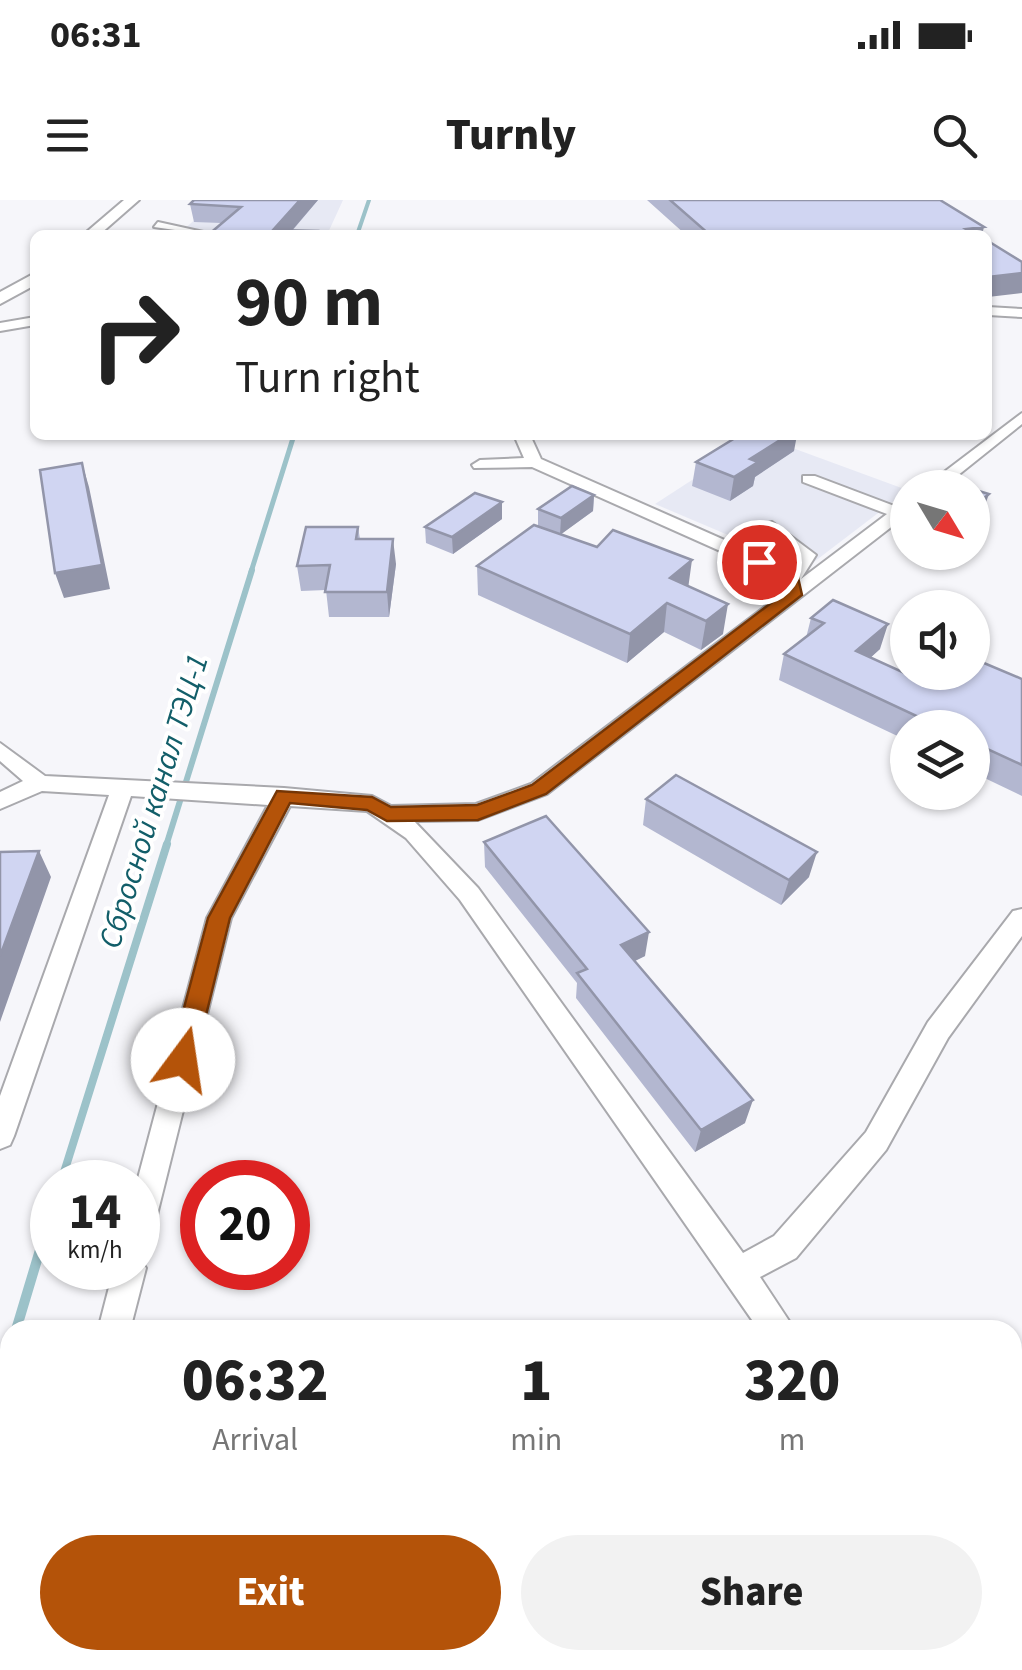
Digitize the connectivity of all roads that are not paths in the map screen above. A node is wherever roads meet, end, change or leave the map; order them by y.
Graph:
1 (132, 200) edge
2 (158, 226) dead end
3 (96, 230) edge
4 (178, 230) edge
5 (30, 281) edge
6 (0, 300) edge
7 (992, 311) edge
8 (1022, 314) edge
9 (30, 322) edge
10 (0, 327) edge
11 (1022, 418) edge
12 (524, 440) edge
13 (534, 462) junction
14 (480, 465) dead end
15 (954, 470) edge
16 (809, 479) dead end
17 (890, 505) edge
18 (890, 518) edge
19 (766, 526) dead end
20 (794, 584) junction
21 (0, 750) edge
22 (39, 783) junction
23 (135, 788) junction
24 (284, 796) junction
25 (0, 801) edge
26 (387, 814) junction
27 (1022, 918) edge
28 (0, 1136) edge
29 (158, 1160) edge
30 (736, 1273) junction
31 (124, 1290) edge
32 (117, 1320) edge
33 (771, 1320) edge

1 - 3 main road
2 - 4 street
5 - 6 main road
7 - 8 street
9 - 10 street
11 - 15 street
12 - 13 street
13 - 14 street
13 - 20 street
16 - 17 street
18 - 20 street
19 - 20 street
20 - 26 street
21 - 22 street
22 - 23 street
22 - 25 street
23 - 24 street
23 - 28 street
24 - 26 street
24 - 29 street
26 - 30 street
27 - 30 street
30 - 33 street
31 - 32 street

